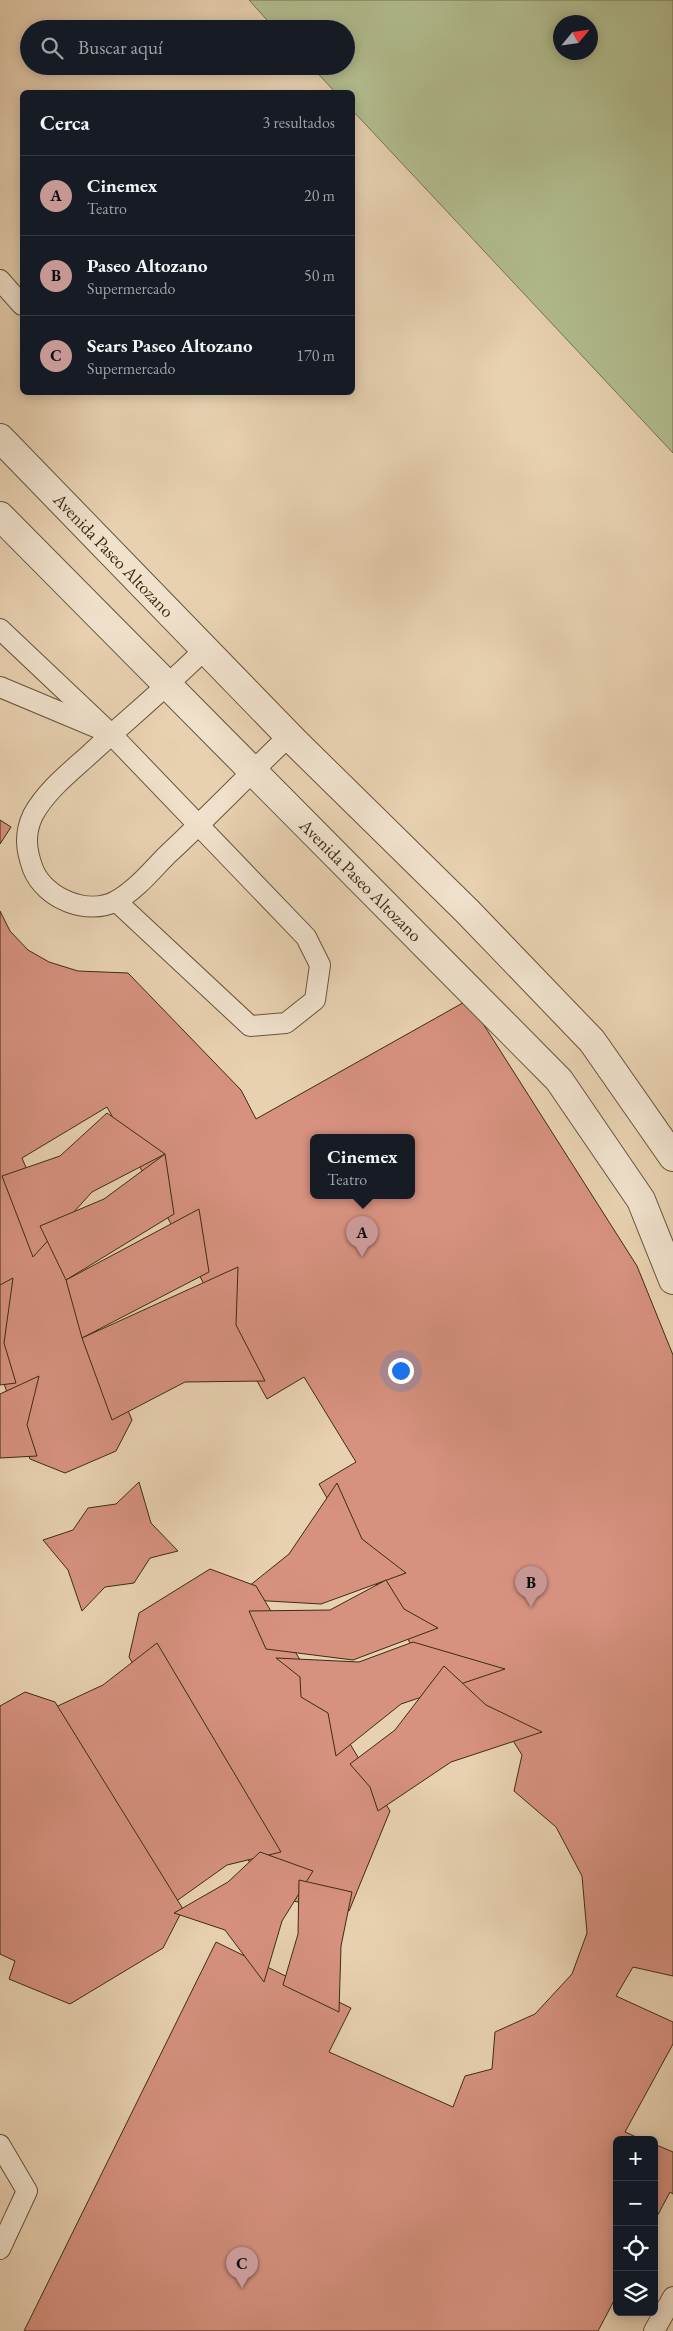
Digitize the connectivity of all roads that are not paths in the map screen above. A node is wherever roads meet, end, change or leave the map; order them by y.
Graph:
1 (0, 280) edge
2 (20, 303) edge
3 (0, 438) edge
4 (0, 516) edge
5 (0, 629) edge
6 (205, 649) junction
7 (167, 686) junction
8 (0, 687) edge
9 (111, 734) junction
10 (289, 736) junction
11 (252, 772) junction
12 (199, 825) junction
13 (116, 901) junction
14 (673, 1158) edge
15 (673, 1280) edge
16 (0, 2145) edge
17 (0, 2249) edge
18 (673, 2297) edge
19 (654, 2331) edge

1 - 2 lane
3 - 6 street, Avenida Paseo Altozano
4 - 7 street, Avenida Paseo Altozano
5 - 9 lane
6 - 7 lane
6 - 10 street, Avenida Paseo Altozano
7 - 9 lane
7 - 11 street, Avenida Paseo Altozano
8 - 9 lane
9 - 12 lane
9 - 13 lane
10 - 11 lane
10 - 14 street, Avenida Paseo Altozano
11 - 12 lane
11 - 15 street, Avenida Paseo Altozano
12 - 13 lane
12 - 13 lane
16 - 17 lane
18 - 19 lane

